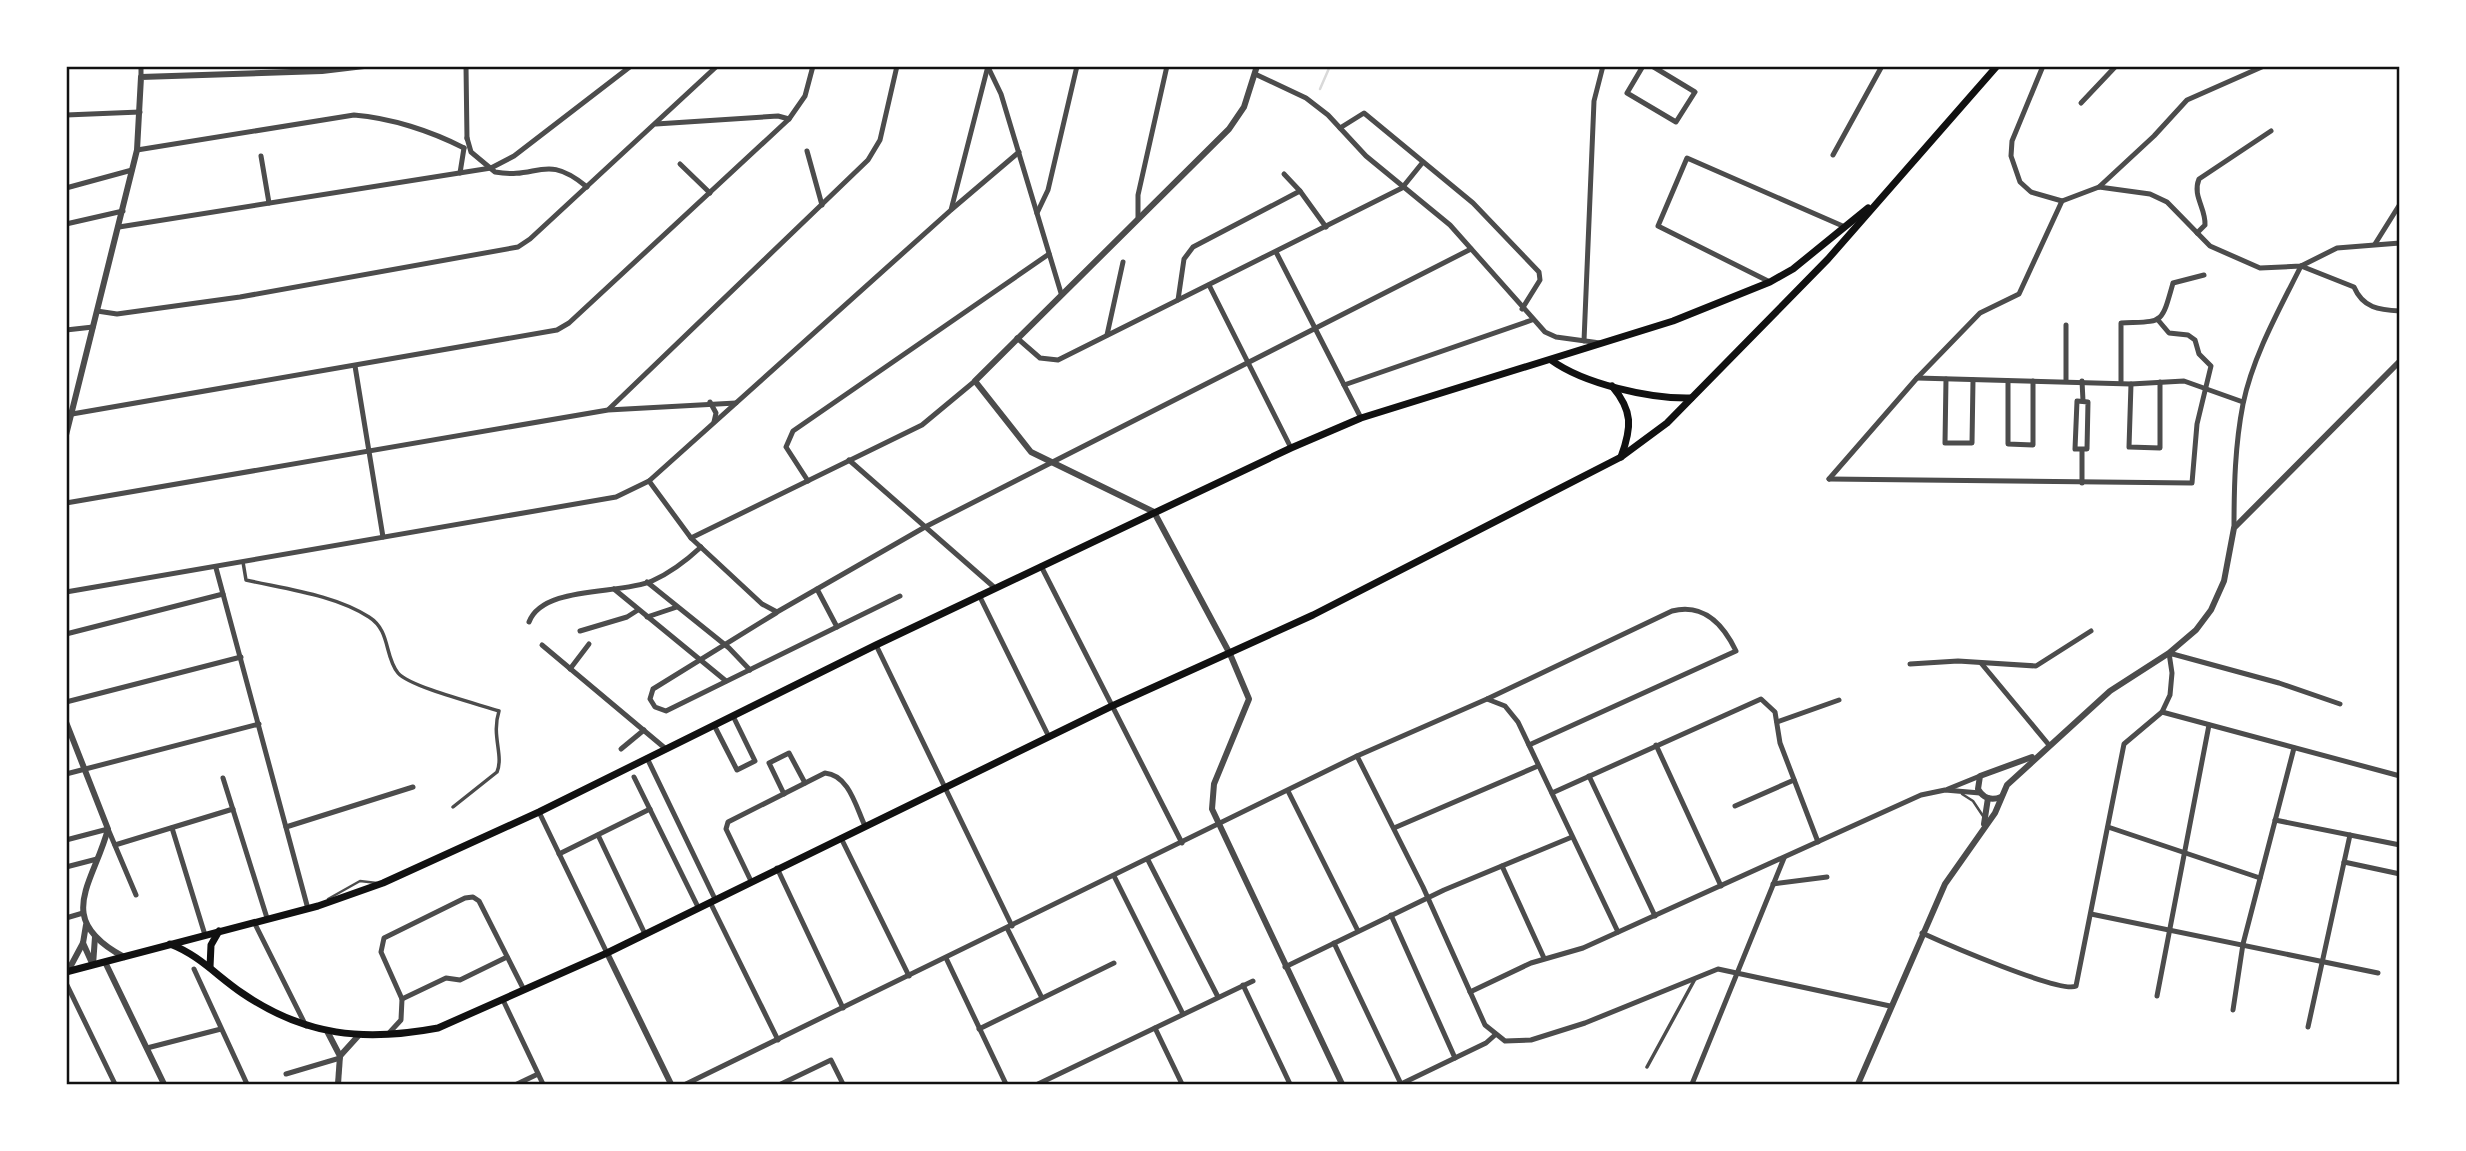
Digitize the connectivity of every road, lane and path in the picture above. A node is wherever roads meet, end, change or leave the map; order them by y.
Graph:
1 (141, 66) edge
2 (364, 66) edge
3 (466, 66) edge
4 (631, 66) edge
5 (717, 66) edge
6 (813, 66) edge
7 (897, 66) edge
8 (1077, 66) edge
9 (1167, 66) edge
10 (1603, 66) edge
11 (1643, 66) edge
12 (1652, 66) edge
13 (1882, 66) edge
14 (1996, 66) edge
15 (2043, 66) edge
16 (2116, 66) edge
17 (2264, 66) edge
18 (988, 67) edge
19 (321, 69) edge
20 (1256, 70) edge
21 (141, 77) junction
22 (2081, 103) dead end
23 (140, 113) junction
24 (66, 115) edge
25 (789, 119) junction
26 (655, 124) junction
27 (1340, 128) junction
28 (2271, 131) dead end
29 (467, 138) junction
30 (464, 148) junction
31 (137, 150) junction
32 (807, 150) dead end
33 (1018, 152) junction
34 (1833, 155) dead end
35 (261, 156) dead end
36 (1423, 162) junction
37 (680, 164) dead end
38 (491, 168) junction
39 (132, 170) junction
40 (460, 173) junction
41 (1284, 174) dead end
42 (587, 187) junction
43 (2099, 187) junction
44 (66, 188) edge
45 (1402, 188) junction
46 (1300, 191) junction
47 (710, 192) junction
48 (1878, 199) junction
49 (2062, 201) junction
50 (269, 203) junction
51 (2399, 204) edge
52 (822, 205) junction
53 (951, 209) junction
54 (123, 211) junction
55 (1037, 213) junction
56 (1138, 217) junction
57 (66, 223) edge
58 (119, 227) junction
59 (1326, 227) junction
60 (1845, 227) junction
61 (2197, 233) junction
62 (2399, 243) edge
63 (2375, 244) junction
64 (1471, 250) junction
65 (1276, 252) junction
66 (1049, 254) junction
67 (1123, 262) dead end
68 (2301, 266) junction
69 (2204, 275) dead end
70 (1770, 282) junction
71 (1209, 285) junction
72 (1060, 293) junction
73 (1178, 300) junction
74 (1522, 309) junction
75 (97, 311) junction
76 (2399, 311) edge
77 (1532, 320) junction
78 (2158, 320) junction
79 (2066, 325) dead end
80 (93, 327) junction
81 (1315, 329) junction
82 (66, 330) edge
83 (1107, 335) junction
84 (1017, 338) junction
85 (1584, 341) junction
86 (1601, 343) junction
87 (1551, 360) junction
88 (2399, 361) edge
89 (1248, 363) junction
90 (355, 366) junction
91 (1917, 378) junction
92 (1946, 379) junction
93 (1973, 380) junction
94 (975, 381) junction
95 (2008, 381) junction
96 (2033, 381) junction
97 (2066, 381) junction
98 (2082, 381) junction
99 (2121, 381) junction
100 (2160, 382) junction
101 (2131, 384) junction
102 (1344, 385) junction
103 (1611, 385) junction
104 (2204, 390) junction
105 (1691, 398) junction
106 (2083, 401) junction
107 (710, 402) junction
108 (2244, 402) junction
109 (736, 403) junction
110 (608, 410) junction
111 (72, 414) junction
112 (1361, 418) junction
113 (713, 424) junction
114 (66, 435) edge
115 (1291, 448) junction
116 (2082, 449) junction
117 (369, 452) junction
118 (1621, 457) junction
119 (849, 460) junction
120 (1049, 463) junction
121 (649, 481) junction
122 (808, 481) junction
123 (2082, 483) junction
124 (66, 503) edge
125 (1154, 512) junction
126 (925, 527) junction
127 (2234, 528) junction
128 (383, 537) junction
129 (691, 538) junction
130 (701, 547) junction
131 (243, 562) junction
132 (1041, 566) junction
133 (216, 568) junction
134 (647, 582) junction
135 (995, 588) junction
136 (614, 589) junction
137 (817, 589) junction
138 (66, 592) edge
139 (223, 594) junction
140 (979, 595) junction
141 (900, 596) dead end
142 (677, 607) junction
143 (638, 610) junction
144 (777, 612) junction
145 (647, 617) junction
146 (529, 621) dead end
147 (837, 627) junction
148 (580, 631) dead end
149 (2091, 631) dead end
150 (66, 634) edge
151 (589, 644) dead end
152 (542, 645) dead end
153 (724, 645) junction
154 (876, 645) junction
155 (2169, 653) junction
156 (1230, 654) junction
157 (240, 657) junction
158 (700, 660) junction
159 (1981, 663) junction
160 (1910, 664) dead end
161 (570, 669) junction
162 (750, 670) junction
163 (726, 681) junction
164 (1487, 699) junction
165 (1839, 701) dead end
166 (66, 702) edge
167 (2340, 705) dead end
168 (1112, 706) junction
169 (2161, 712) junction
170 (733, 716) junction
171 (66, 722) edge
172 (1777, 722) junction
173 (259, 724) junction
174 (714, 725) junction
175 (2209, 725) junction
176 (643, 730) junction
177 (1049, 737) junction
178 (1529, 745) junction
179 (1656, 745) junction
180 (2049, 745) junction
181 (2294, 748) junction
182 (621, 749) dead end
183 (666, 749) junction
184 (2037, 755) junction
185 (1357, 756) junction
186 (647, 758) junction
187 (755, 761) junction
188 (769, 763) junction
189 (1538, 766) junction
190 (85, 769) junction
191 (1997, 771) junction
192 (66, 774) edge
193 (1589, 776) junction
194 (1980, 776) junction
195 (2399, 776) edge
196 (634, 777) dead end
197 (223, 778) dead end
198 (1794, 780) junction
199 (805, 783) junction
200 (2007, 785) junction
201 (413, 787) dead end
202 (946, 788) junction
203 (1945, 790) junction
204 (1288, 791) junction
205 (1552, 793) junction
206 (1980, 793) junction
207 (784, 794) junction
208 (2001, 797) junction
209 (1988, 798) junction
210 (1735, 806) dead end
211 (453, 807) dead end
212 (233, 809) junction
213 (650, 809) junction
214 (538, 812) junction
215 (2275, 820) junction
216 (1219, 825) junction
217 (865, 826) junction
218 (1984, 826) junction
219 (286, 827) junction
220 (2108, 827) junction
221 (172, 828) junction
222 (1394, 828) junction
223 (108, 829) junction
224 (597, 835) junction
225 (2350, 835) junction
226 (1572, 837) junction
227 (841, 838) junction
228 (66, 839) edge
229 (1818, 842) junction
230 (1182, 843) junction
231 (115, 845) junction
232 (2399, 845) edge
233 (2185, 853) junction
234 (559, 854) junction
235 (1784, 858) junction
236 (97, 859) junction
237 (1148, 860) junction
238 (2344, 862) junction
239 (1502, 866) junction
240 (66, 867) edge
241 (777, 868) junction
242 (2399, 874) edge
243 (1114, 876) junction
244 (1827, 877) dead end
245 (2260, 878) junction
246 (751, 881) junction
247 (1773, 884) junction
248 (1721, 886) junction
249 (136, 895) dead end
250 (1427, 898) junction
251 (713, 900) junction
252 (698, 907) junction
253 (308, 909) junction
254 (83, 914) junction
255 (2091, 914) junction
256 (1391, 915) junction
257 (1655, 916) junction
258 (66, 918) edge
259 (267, 918) junction
260 (254, 921) junction
261 (86, 925) junction
262 (1010, 927) junction
263 (2170, 929) junction
264 (219, 931) junction
265 (1358, 931) junction
266 (1618, 932) junction
267 (1922, 933) junction
268 (645, 934) junction
269 (205, 935) junction
270 (95, 937) junction
271 (83, 943) junction
272 (1334, 943) junction
273 (170, 944) junction
274 (2243, 944) junction
275 (607, 953) junction
276 (124, 957) junction
277 (507, 957) junction
278 (946, 958) junction
279 (1544, 958) junction
280 (2323, 961) junction
281 (105, 962) junction
282 (1114, 963) dead end
283 (93, 965) junction
284 (210, 967) junction
285 (1285, 967) junction
286 (194, 969) dead end
287 (67, 971) edge
288 (1737, 972) junction
289 (2378, 973) dead end
290 (909, 976) junction
291 (1697, 976) junction
292 (1253, 981) dead end
293 (66, 983) edge
294 (1243, 985) junction
295 (524, 990) junction
296 (1470, 992) junction
297 (2157, 996) dead end
298 (1218, 997) junction
299 (1042, 998) junction
300 (402, 999) junction
301 (503, 1000) junction
302 (1890, 1006) junction
303 (844, 1008) junction
304 (2233, 1010) dead end
305 (1183, 1014) junction
306 (306, 1026) junction
307 (2308, 1027) dead end
308 (1155, 1028) junction
309 (221, 1029) junction
310 (979, 1029) junction
311 (327, 1031) junction
312 (387, 1034) junction
313 (359, 1035) junction
314 (1495, 1035) junction
315 (778, 1040) junction
316 (147, 1048) junction
317 (340, 1057) junction
318 (1455, 1058) junction
319 (1647, 1067) dead end
320 (286, 1074) dead end
321 (538, 1074) junction
322 (115, 1084) edge
323 (164, 1084) edge
324 (247, 1084) edge
325 (338, 1084) edge
326 (517, 1084) edge
327 (543, 1084) edge
328 (671, 1084) edge
329 (686, 1084) edge
330 (781, 1084) edge
331 (843, 1084) edge
332 (1006, 1084) edge
333 (1038, 1084) edge
334 (1182, 1084) edge
335 (1290, 1084) edge
336 (1342, 1084) edge
337 (1692, 1084) edge
338 (1858, 1084) edge

1 - 21 street
2 - 19 street
3 - 29 street
4 - 38 street
5 - 26 street
6 - 25 street
7 - 52 street
8 - 55 street
9 - 56 street
10 - 85 street
11 - 12 street
13 - 34 street
14 - 48 main road
15 - 49 street
16 - 22 street
17 - 43 street
18 - 33 street
18 - 53 street
19 - 21 street
20 - 27 street
20 - 56 street
21 - 23 street
23 - 24 street
23 - 31 street
25 - 26 street
25 - 47 street
26 - 42 street
27 - 36 street
27 - 45 street
28 - 61 street
29 - 30 street
29 - 38 street
30 - 31 street
30 - 40 street
31 - 39 street
32 - 52 street
33 - 53 street
33 - 55 street
35 - 50 street
36 - 45 street
36 - 74 street
37 - 47 street
38 - 40 street
38 - 42 street
39 - 44 street
39 - 54 street
40 - 50 street
41 - 46 street
42 - 75 street
43 - 49 street
43 - 61 street
45 - 59 street
45 - 64 street
46 - 59 street
46 - 73 street
47 - 90 street
48 - 60 main road
48 - 105 main road
49 - 91 street
50 - 58 street
51 - 63 street
52 - 110 street
53 - 109 street
54 - 57 street
54 - 58 street
55 - 66 street
56 - 72 street
58 - 75 street
59 - 65 street
60 - 70 main road
60 - 70 street
61 - 68 street
62 - 63 street
63 - 68 street
64 - 74 street
64 - 81 street
65 - 71 street
65 - 81 street
66 - 72 street
66 - 122 street
67 - 83 street
68 - 76 street
68 - 108 street
69 - 78 street
70 - 86 main road
71 - 73 street
71 - 89 street
72 - 84 street
73 - 83 street
74 - 77 street
75 - 80 street
77 - 85 street
77 - 102 street
78 - 99 street
78 - 104 street
79 - 97 street
80 - 82 street
80 - 111 street
81 - 89 street
81 - 102 street
83 - 84 street
84 - 94 street
85 - 86 street
86 - 87 main road
87 - 103 main road
87 - 112 main road
88 - 127 street
89 - 115 street
89 - 120 street
90 - 111 street
90 - 117 street
91 - 92 street
91 - 123 street
92 - 93 street
92 - 93 street
93 - 95 street
94 - 119 street
94 - 120 street
95 - 96 street
95 - 96 street
96 - 97 street
97 - 98 street
98 - 99 street
98 - 106 street
99 - 101 street
100 - 101 street
100 - 101 street
100 - 104 street
102 - 112 street
103 - 105 main road
103 - 118 main road
104 - 108 street
104 - 123 street
105 - 118 main road
106 - 116 street
106 - 116 street
107 - 109 street
107 - 110 street
107 - 113 street
108 - 127 street
109 - 113 street
110 - 117 street
111 - 114 street
112 - 115 main road
113 - 121 street
115 - 125 main road
116 - 123 street
117 - 124 street
117 - 128 street
118 - 156 main road
119 - 122 street
119 - 126 street
120 - 125 street
120 - 126 street
121 - 128 street
121 - 129 street
122 - 129 street
125 - 132 main road
125 - 156 street
126 - 135 street
126 - 137 street
127 - 155 street
128 - 131 street
129 - 130 street
130 - 134 street
130 - 144 street
131 - 133 street
131 - 211 street
132 - 135 main road
132 - 168 street
133 - 138 street
133 - 139 street
134 - 136 street
134 - 142 street
135 - 140 main road
136 - 143 street
136 - 146 street
137 - 144 street
137 - 147 street
139 - 150 street
139 - 157 street
140 - 154 main road
140 - 177 street
141 - 147 street
142 - 145 street
142 - 153 street
143 - 145 street
143 - 148 street
144 - 153 street
145 - 158 street
147 - 162 street
149 - 159 street
151 - 161 street
152 - 161 street
153 - 158 street
153 - 162 street
154 - 170 main road
154 - 202 street
155 - 167 street
155 - 169 street
155 - 180 street
156 - 168 main road
156 - 216 street
157 - 166 street
157 - 173 street
158 - 163 street
158 - 163 street
159 - 160 street
159 - 180 street
161 - 176 street
162 - 163 street
164 - 178 street
164 - 178 street
164 - 185 street
165 - 172 street
168 - 177 main road
168 - 230 street
169 - 175 street
169 - 220 street
170 - 174 main road
170 - 187 street
171 - 190 street
172 - 179 street
172 - 198 street
173 - 190 street
173 - 219 street
174 - 183 main road
174 - 187 street
175 - 181 street
175 - 233 street
176 - 182 street
176 - 183 street
177 - 202 main road
178 - 189 street
179 - 193 street
179 - 248 street
180 - 184 street
181 - 195 street
181 - 215 street
183 - 186 main road
184 - 191 street
184 - 200 street
185 - 204 street
185 - 222 street
186 - 214 main road
186 - 251 street
187 - 188 street
188 - 199 street
188 - 207 street
189 - 205 street
189 - 222 street
190 - 192 street
190 - 223 street
191 - 194 street
191 - 200 street
193 - 205 street
193 - 257 street
194 - 203 street
194 - 206 street
196 - 213 street
197 - 212 street
198 - 210 street
198 - 229 street
199 - 207 street
199 - 217 street
200 - 208 street
201 - 219 street
202 - 217 main road
202 - 262 street
203 - 206 street
203 - 218 lane
203 - 229 street
204 - 216 street
204 - 265 street
205 - 226 street
206 - 209 street
207 - 246 street
208 - 209 street
208 - 218 street
209 - 218 street
212 - 221 street
212 - 259 street
213 - 224 street
213 - 252 street
214 - 234 street
214 - 253 main road
215 - 225 street
215 - 245 street
216 - 230 street
216 - 285 street
217 - 227 main road
218 - 267 street
219 - 253 street
220 - 233 street
220 - 255 street
221 - 231 street
221 - 269 street
222 - 250 street
223 - 228 street
223 - 231 street
223 - 236 street
224 - 234 street
224 - 268 street
225 - 232 street
225 - 238 street
226 - 239 street
226 - 266 street
227 - 241 main road
227 - 290 street
229 - 235 street
230 - 237 street
231 - 249 street
233 - 245 street
233 - 263 street
234 - 275 street
235 - 247 street
235 - 248 street
236 - 240 street
236 - 254 street
237 - 243 street
237 - 298 street
238 - 242 street
238 - 280 street
239 - 250 street
239 - 279 street
241 - 246 main road
241 - 303 street
243 - 262 street
243 - 305 street
244 - 247 street
245 - 274 street
246 - 251 main road
247 - 288 street
248 - 257 street
250 - 256 street
250 - 296 street
251 - 252 main road
251 - 315 street
252 - 268 main road
253 - 259 main road
254 - 258 street
254 - 261 street
255 - 263 street
255 - 267 street
256 - 265 street
256 - 318 street
257 - 266 street
259 - 260 main road
260 - 264 main road
260 - 306 street
261 - 270 street
261 - 271 street
262 - 278 street
262 - 299 street
263 - 274 street
263 - 297 street
264 - 269 main road
264 - 284 main road
265 - 272 street
266 - 279 street
267 - 302 street
268 - 275 main road
269 - 273 main road
270 - 276 street
270 - 283 street
271 - 283 street
271 - 287 street
272 - 285 street
272 - 318 street
273 - 276 main road
273 - 284 main road
274 - 280 street
274 - 304 street
275 - 295 main road
275 - 328 street
276 - 281 main road
277 - 295 street
277 - 300 street
277 - 300 street
278 - 290 street
278 - 310 street
279 - 296 street
280 - 289 street
280 - 307 street
281 - 283 main road
281 - 316 street
282 - 299 street
283 - 287 main road
284 - 306 main road
285 - 336 street
286 - 309 street
288 - 291 street
288 - 302 street
288 - 337 street
290 - 303 street
291 - 314 street
291 - 319 street
292 - 294 street
293 - 322 street
294 - 298 street
294 - 335 street
295 - 301 main road
296 - 314 street
298 - 305 street
299 - 310 street
300 - 312 street
301 - 312 main road
301 - 321 street
302 - 338 street
303 - 315 street
305 - 308 street
306 - 311 main road
308 - 333 street
308 - 334 street
309 - 316 street
309 - 324 street
310 - 332 street
311 - 313 main road
311 - 317 street
312 - 313 main road
313 - 317 street
314 - 318 street
315 - 329 street
316 - 323 street
317 - 320 street
317 - 325 street
321 - 326 street
321 - 327 street
330 - 331 street

